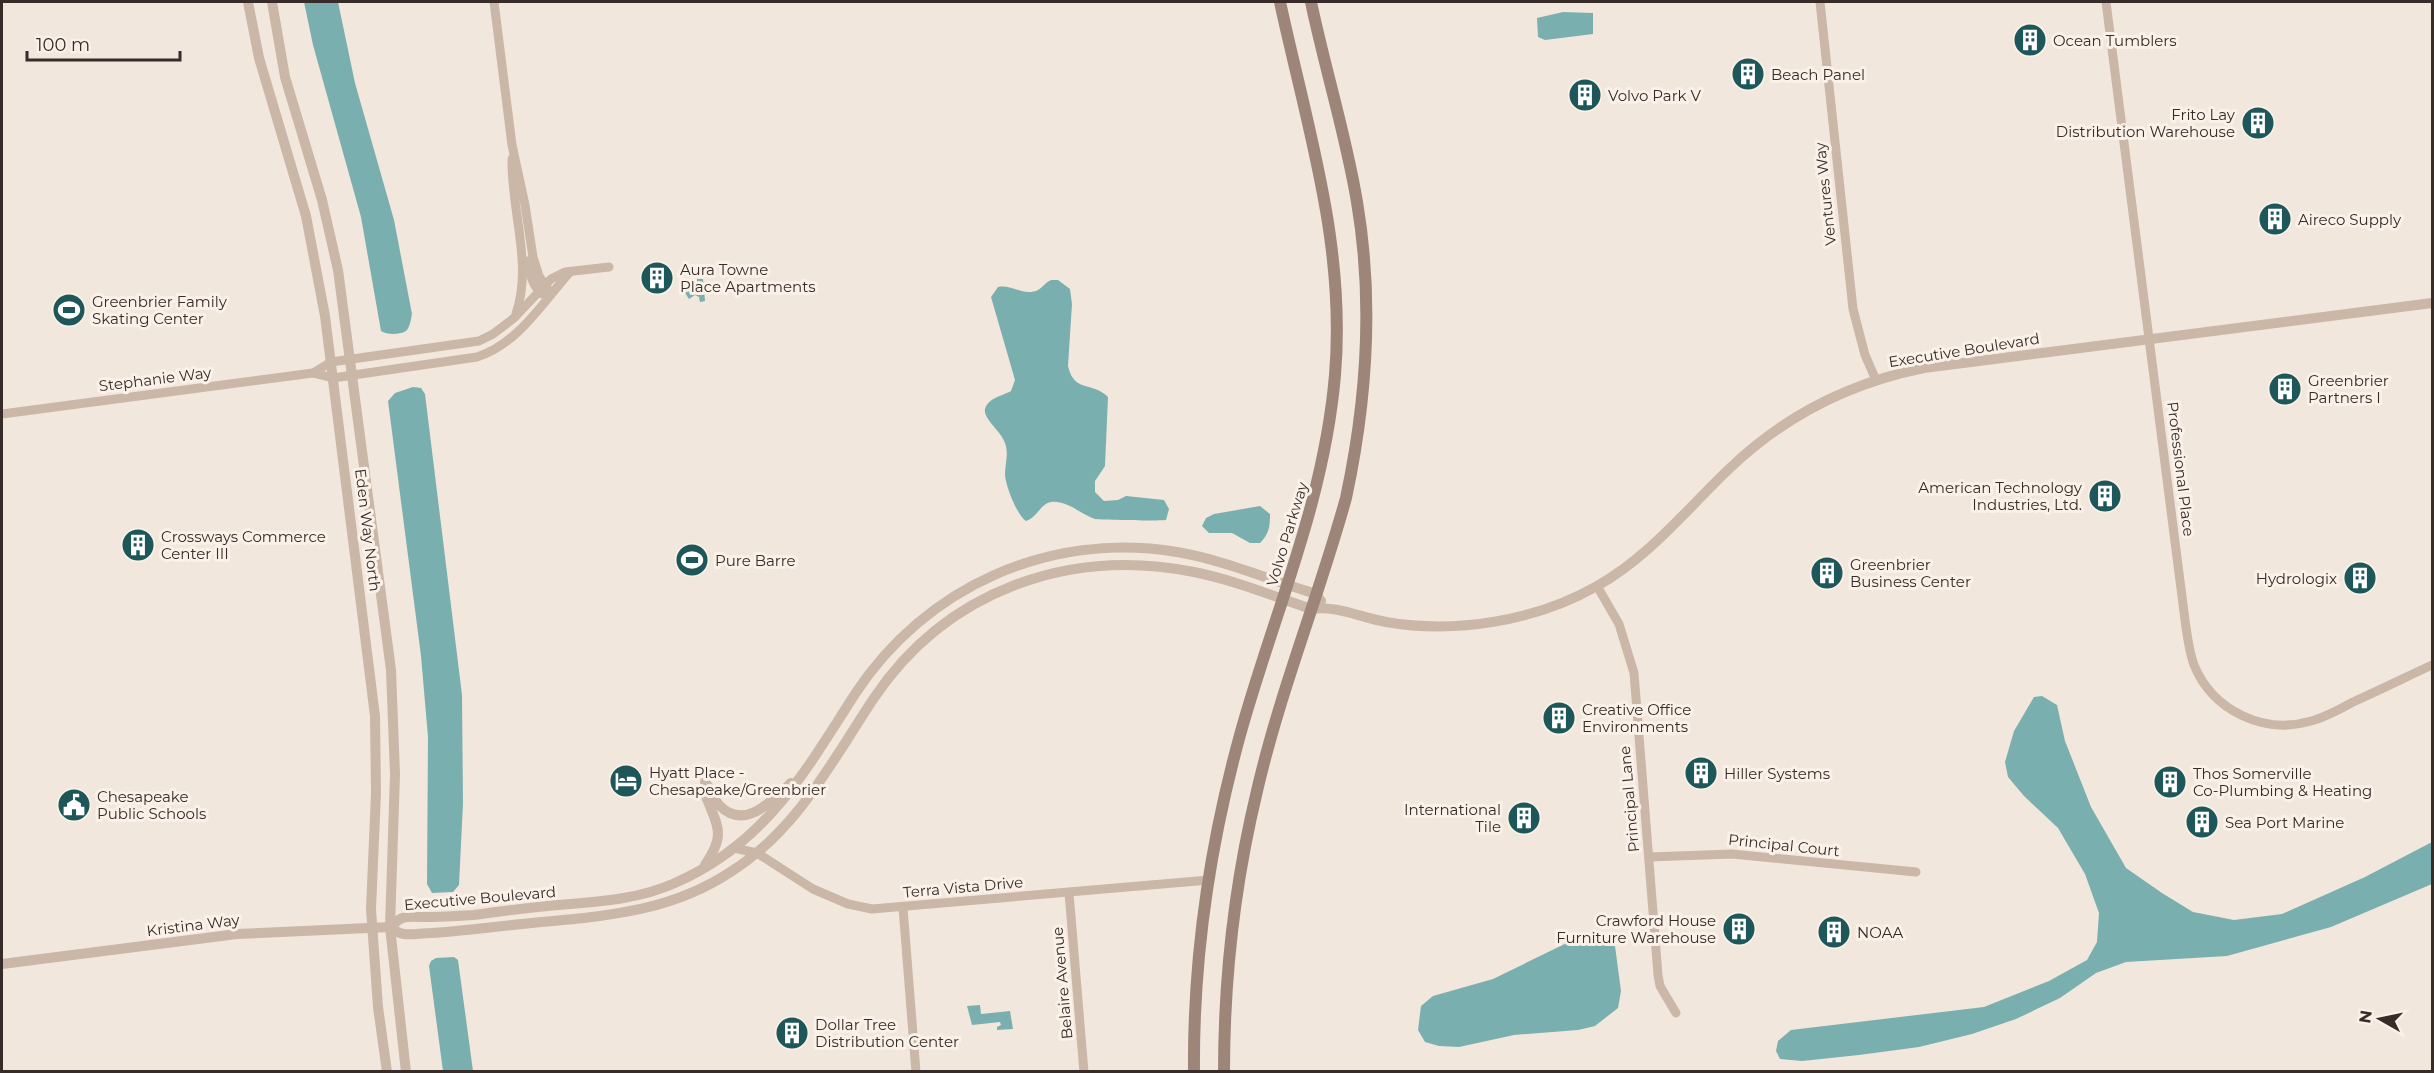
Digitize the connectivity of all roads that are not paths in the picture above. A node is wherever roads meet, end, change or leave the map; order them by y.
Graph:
1 (248, 2) edge
2 (272, 2) edge
3 (494, 2) edge
4 (1280, 2) edge
5 (1311, 2) edge
6 (1820, 2) edge
7 (2106, 2) edge
8 (512, 145) junction
9 (516, 213) junction
10 (609, 267) dead end
11 (545, 291) junction
12 (2433, 303) edge
13 (514, 318) junction
14 (2149, 339) junction
15 (350, 360) junction
16 (331, 362) junction
17 (313, 373) junction
18 (352, 375) junction
19 (333, 378) junction
20 (1876, 380) junction
21 (2, 414) edge
22 (1287, 585) junction
23 (1597, 586) junction
24 (1316, 594) junction
25 (1282, 600) junction
26 (1325, 607) junction
27 (1311, 609) junction
28 (2433, 665) edge
29 (805, 771) junction
30 (734, 848) junction
31 (757, 853) junction
32 (1649, 857) junction
33 (702, 869) junction
34 (1916, 872) dead end
35 (1209, 880) junction
36 (1070, 893) junction
37 (903, 908) junction
38 (390, 927) junction
39 (371, 928) junction
40 (2, 964) edge
41 (1676, 1013) dead end
42 (387, 1071) edge
43 (406, 1071) edge
44 (916, 1071) edge
45 (1084, 1071) edge
46 (1194, 1071) edge
47 (1224, 1071) edge

1 - 16 street, Eden Way North
2 - 15 street, Eden Way North
3 - 8 street
4 - 22 main road, Volvo Parkway
5 - 24 main road
6 - 20 street, Ventures Way
7 - 14 street, Professional Place
8 - 9 street
8 - 11 street
9 - 11 street
9 - 13 street
10 - 11 street, Stephanie Way
11 - 13 street, Stephanie Way
11 - 18 street, Stephanie Way
12 - 14 street, Executive Boulevard
13 - 15 street, Stephanie Way
14 - 20 street, Executive Boulevard
14 - 28 street, Professional Place
15 - 16 street, Stephanie Way
15 - 18 street, Eden Way North
16 - 17 street, Stephanie Way
16 - 19 street, Eden Way North
17 - 19 street, Stephanie Way
17 - 21 street, Stephanie Way
18 - 19 street, Stephanie Way
18 - 38 street, Eden Way North
19 - 39 street, Eden Way North
20 - 23 street, Executive Boulevard
22 - 24 street, Executive Boulevard
22 - 25 main road, Volvo Parkway
22 - 29 street, Executive Boulevard
23 - 26 street, Executive Boulevard
23 - 32 street, Principal Lane
24 - 26 street
24 - 27 main road
25 - 27 street, Executive Boulevard
25 - 31 street, Executive Boulevard
25 - 35 main road, Volvo Parkway
26 - 27 street, Executive Boulevard
27 - 47 main road
29 - 30 street, Executive Boulevard
29 - 33 street
30 - 31 street, Terra Vista Drive
30 - 33 street, Executive Boulevard
31 - 37 street, Terra Vista Drive
31 - 38 street, Executive Boulevard
32 - 34 street, Principal Court
32 - 41 street, Principal Lane
33 - 38 street, Executive Boulevard
35 - 36 street, Terra Vista Drive
35 - 46 main road, Volvo Parkway
36 - 37 street, Terra Vista Drive
36 - 45 street, Belaire Avenue
37 - 44 street
38 - 39 street, Kristina Way
38 - 43 street, Eden Way North
39 - 40 street, Kristina Way
39 - 42 street, Eden Way North

